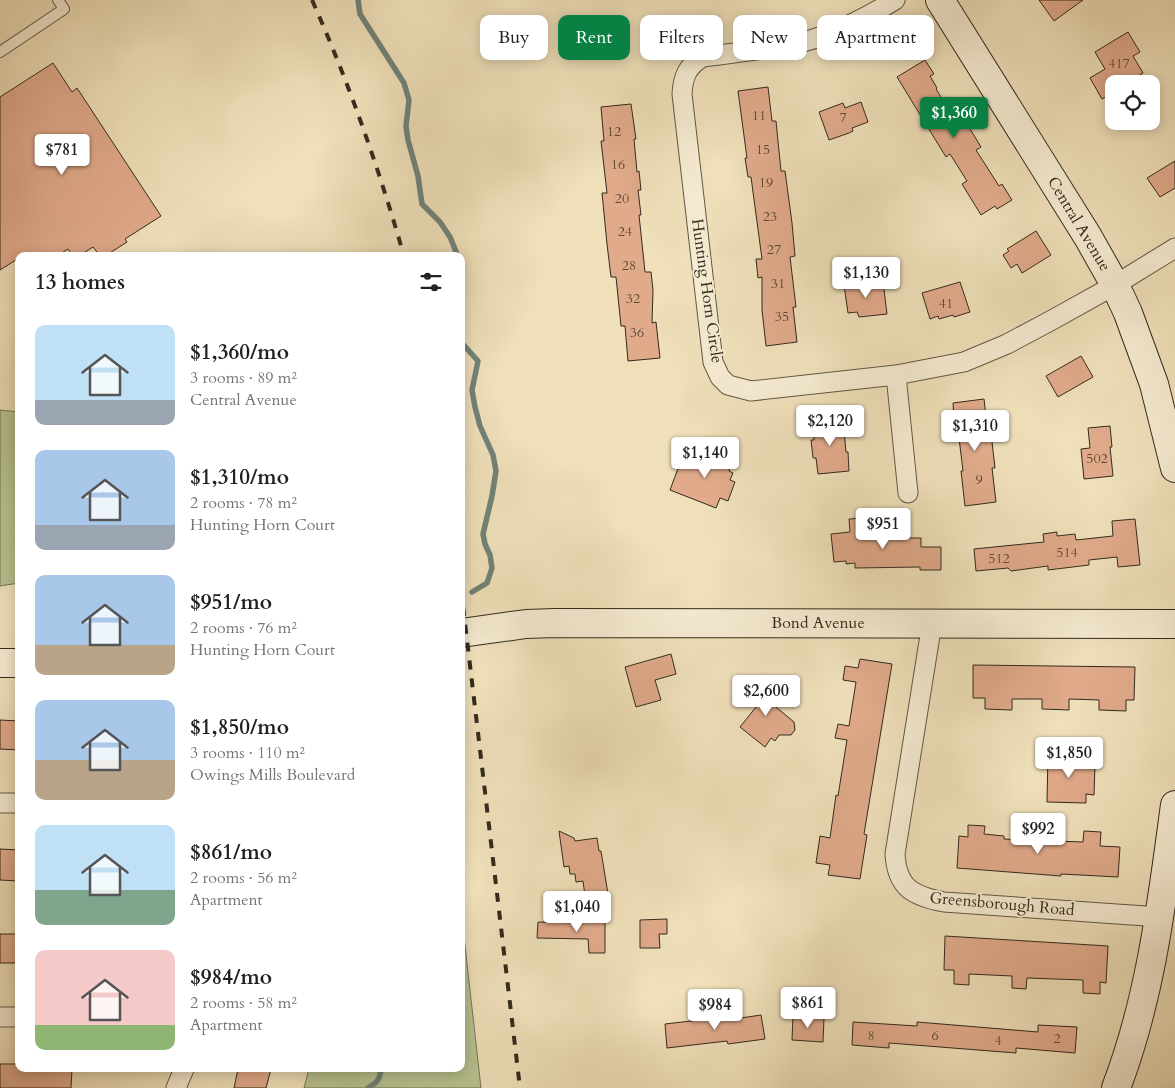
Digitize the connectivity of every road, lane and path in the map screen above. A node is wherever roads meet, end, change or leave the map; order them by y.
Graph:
1 (58, 0) edge
2 (895, 0) edge
3 (940, 0) edge
4 (0, 52) edge
5 (1175, 248) edge
6 (1115, 285) junction
7 (896, 375) junction
8 (1175, 468) edge
9 (908, 492) dead end
10 (932, 623) junction
11 (1175, 624) edge
12 (465, 632) edge
13 (0, 663) edge
14 (15, 663) edge
15 (0, 803) edge
16 (15, 803) edge
17 (1175, 805) edge
18 (1160, 918) junction
19 (0, 1017) edge
20 (15, 1017) edge
21 (183, 1072) edge
22 (176, 1088) edge
23 (1116, 1088) edge

1 - 4 lane
2 - 7 street, Hunting Horn Circle
3 - 6 main road, Central Avenue
5 - 6 street, Hunting Horn Circle
6 - 7 street, Hunting Horn Circle
6 - 8 main road, Central Avenue
7 - 9 street
10 - 11 main road, Bond Avenue
10 - 12 main road, Bond Avenue
10 - 18 street, Greensborough Road
13 - 14 main road
15 - 16 street
17 - 18 main road
18 - 23 main road
19 - 20 street
21 - 22 street

